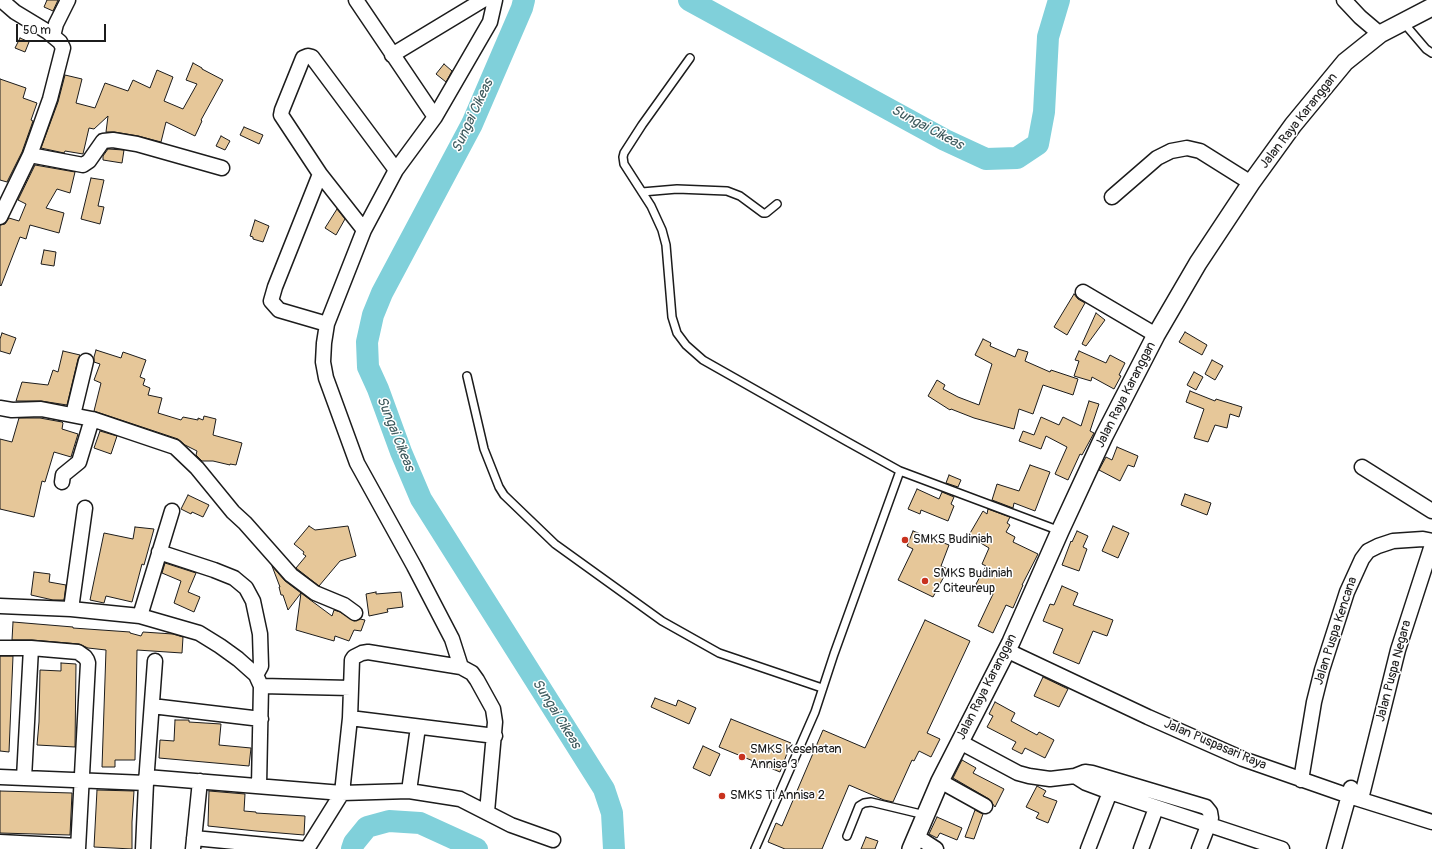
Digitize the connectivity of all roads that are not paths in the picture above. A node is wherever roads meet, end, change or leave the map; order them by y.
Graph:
1 (1, 0) edge
2 (68, 0) edge
3 (483, 0) edge
4 (495, 0) edge
5 (1344, 0) edge
6 (358, 1) edge
7 (17, 6) edge
8 (1432, 7) edge
9 (1404, 22) junction
10 (1380, 34) junction
11 (53, 36) junction
12 (1432, 53) edge
13 (392, 55) junction
14 (690, 58) dead end
15 (435, 117) junction
16 (30, 155) junction
17 (222, 168) dead end
18 (396, 170) junction
19 (320, 174) junction
20 (1252, 182) junction
21 (642, 192) junction
22 (1112, 197) dead end
23 (777, 204) dead end
24 (0, 217) edge
25 (364, 230) junction
26 (1083, 292) dead end
27 (327, 324) junction
28 (1156, 335) junction
29 (86, 361) dead end
30 (467, 376) dead end
31 (0, 408) edge
32 (73, 415) junction
33 (92, 419) junction
34 (1362, 467) dead end
35 (900, 470) junction
36 (62, 482) dead end
37 (85, 508) dead end
38 (172, 511) dead end
39 (1432, 511) edge
40 (1060, 531) junction
41 (1432, 541) edge
42 (1432, 545) edge
43 (159, 552) junction
44 (1432, 576) edge
45 (0, 606) edge
46 (71, 609) junction
47 (355, 613) dead end
48 (140, 616) junction
49 (1009, 646) junction
50 (0, 648) edge
51 (31, 648) junction
52 (1402, 651) junction
53 (155, 661) dead end
54 (461, 667) junction
55 (259, 680) junction
56 (351, 688) junction
57 (822, 688) junction
58 (152, 706) junction
59 (350, 718) junction
60 (261, 720) junction
61 (418, 727) junction
62 (495, 736) junction
63 (960, 742) junction
64 (1075, 776) junction
65 (1302, 776) junction
66 (0, 777) edge
67 (24, 778) junction
68 (81, 780) junction
69 (146, 780) junction
70 (200, 781) junction
71 (940, 781) junction
72 (259, 786) junction
73 (409, 791) junction
74 (1110, 792) junction
75 (342, 793) junction
76 (1361, 795) junction
77 (985, 806) dead end
78 (1156, 808) junction
79 (487, 812) junction
80 (1432, 814) edge
81 (925, 815) junction
82 (1432, 822) edge
83 (1209, 825) junction
84 (847, 836) dead end
85 (553, 840) dead end
86 (0, 842) edge
87 (194, 843) edge
88 (913, 843) edge
89 (19, 846) edge
90 (78, 847) edge
91 (143, 849) edge
92 (307, 849) edge
93 (755, 849) edge
94 (936, 849) edge
95 (1088, 849) edge
96 (1141, 849) edge
97 (1199, 849) edge
98 (1282, 849) edge
99 (1334, 849) edge

1 - 7 street
2 - 11 street
3 - 13 street
4 - 15 street
5 - 10 street
6 - 13 street
7 - 11 street
8 - 9 street, Jalan Raya Karanggan
9 - 10 street, Jalan Raya Karanggan
9 - 12 lane
10 - 20 street, Jalan Raya Karanggan
11 - 16 street
13 - 15 street
14 - 21 lane
15 - 18 street
16 - 17 street
16 - 24 street
18 - 19 street
18 - 25 street
19 - 25 street
19 - 27 street
20 - 22 street
20 - 28 street, Jalan Raya Karanggan
21 - 23 lane
21 - 35 lane
25 - 27 street
26 - 28 street
27 - 54 street
28 - 40 street, Jalan Raya Karanggan
29 - 32 street
30 - 57 lane
31 - 32 street
32 - 33 street
33 - 36 street
33 - 47 street
34 - 39 street
35 - 40 lane
35 - 57 lane
37 - 46 street
38 - 43 street
40 - 49 street, Jalan Raya Karanggan
41 - 65 street, Jalan Puspa Kencana
42 - 52 street, Jalan Puspa Negara
43 - 48 street
43 - 55 street
44 - 52 street, Jalan Puspa Negara
45 - 46 street
46 - 48 street
48 - 55 street
49 - 63 street, Jalan Raya Karanggan
49 - 65 street, Jalan Puspasari Raya
50 - 51 street
51 - 67 street
51 - 68 street
52 - 76 street, Jalan Puspa Negara
53 - 58 street
54 - 56 street
54 - 62 street
55 - 56 street
55 - 60 street
56 - 59 street
57 - 93 lane
58 - 60 street
58 - 69 street
59 - 61 street
59 - 75 street
60 - 72 street
61 - 62 street
61 - 73 street
62 - 79 street
63 - 64 street
63 - 71 street, Jalan Raya Karanggan
64 - 74 street
64 - 83 street
65 - 76 street, Jalan Puspasari Raya
66 - 67 street
67 - 68 street
68 - 69 street
68 - 90 street
69 - 70 street
69 - 91 street
70 - 72 street
70 - 87 street
71 - 77 street
71 - 81 street, Jalan Raya Karanggan
72 - 75 street
73 - 75 street
73 - 79 street
74 - 78 street
74 - 95 street
75 - 92 street
76 - 80 street, Jalan Puspasari Raya
76 - 82 street, Jalan Puspasari Raya
76 - 99 street, Jalan Puspa Negara
78 - 83 street
78 - 96 street
79 - 85 street
81 - 84 lane
81 - 88 street, Jalan Raya Karanggan
83 - 97 street
83 - 98 street
86 - 89 street
87 - 92 street
88 - 94 street
89 - 90 street

